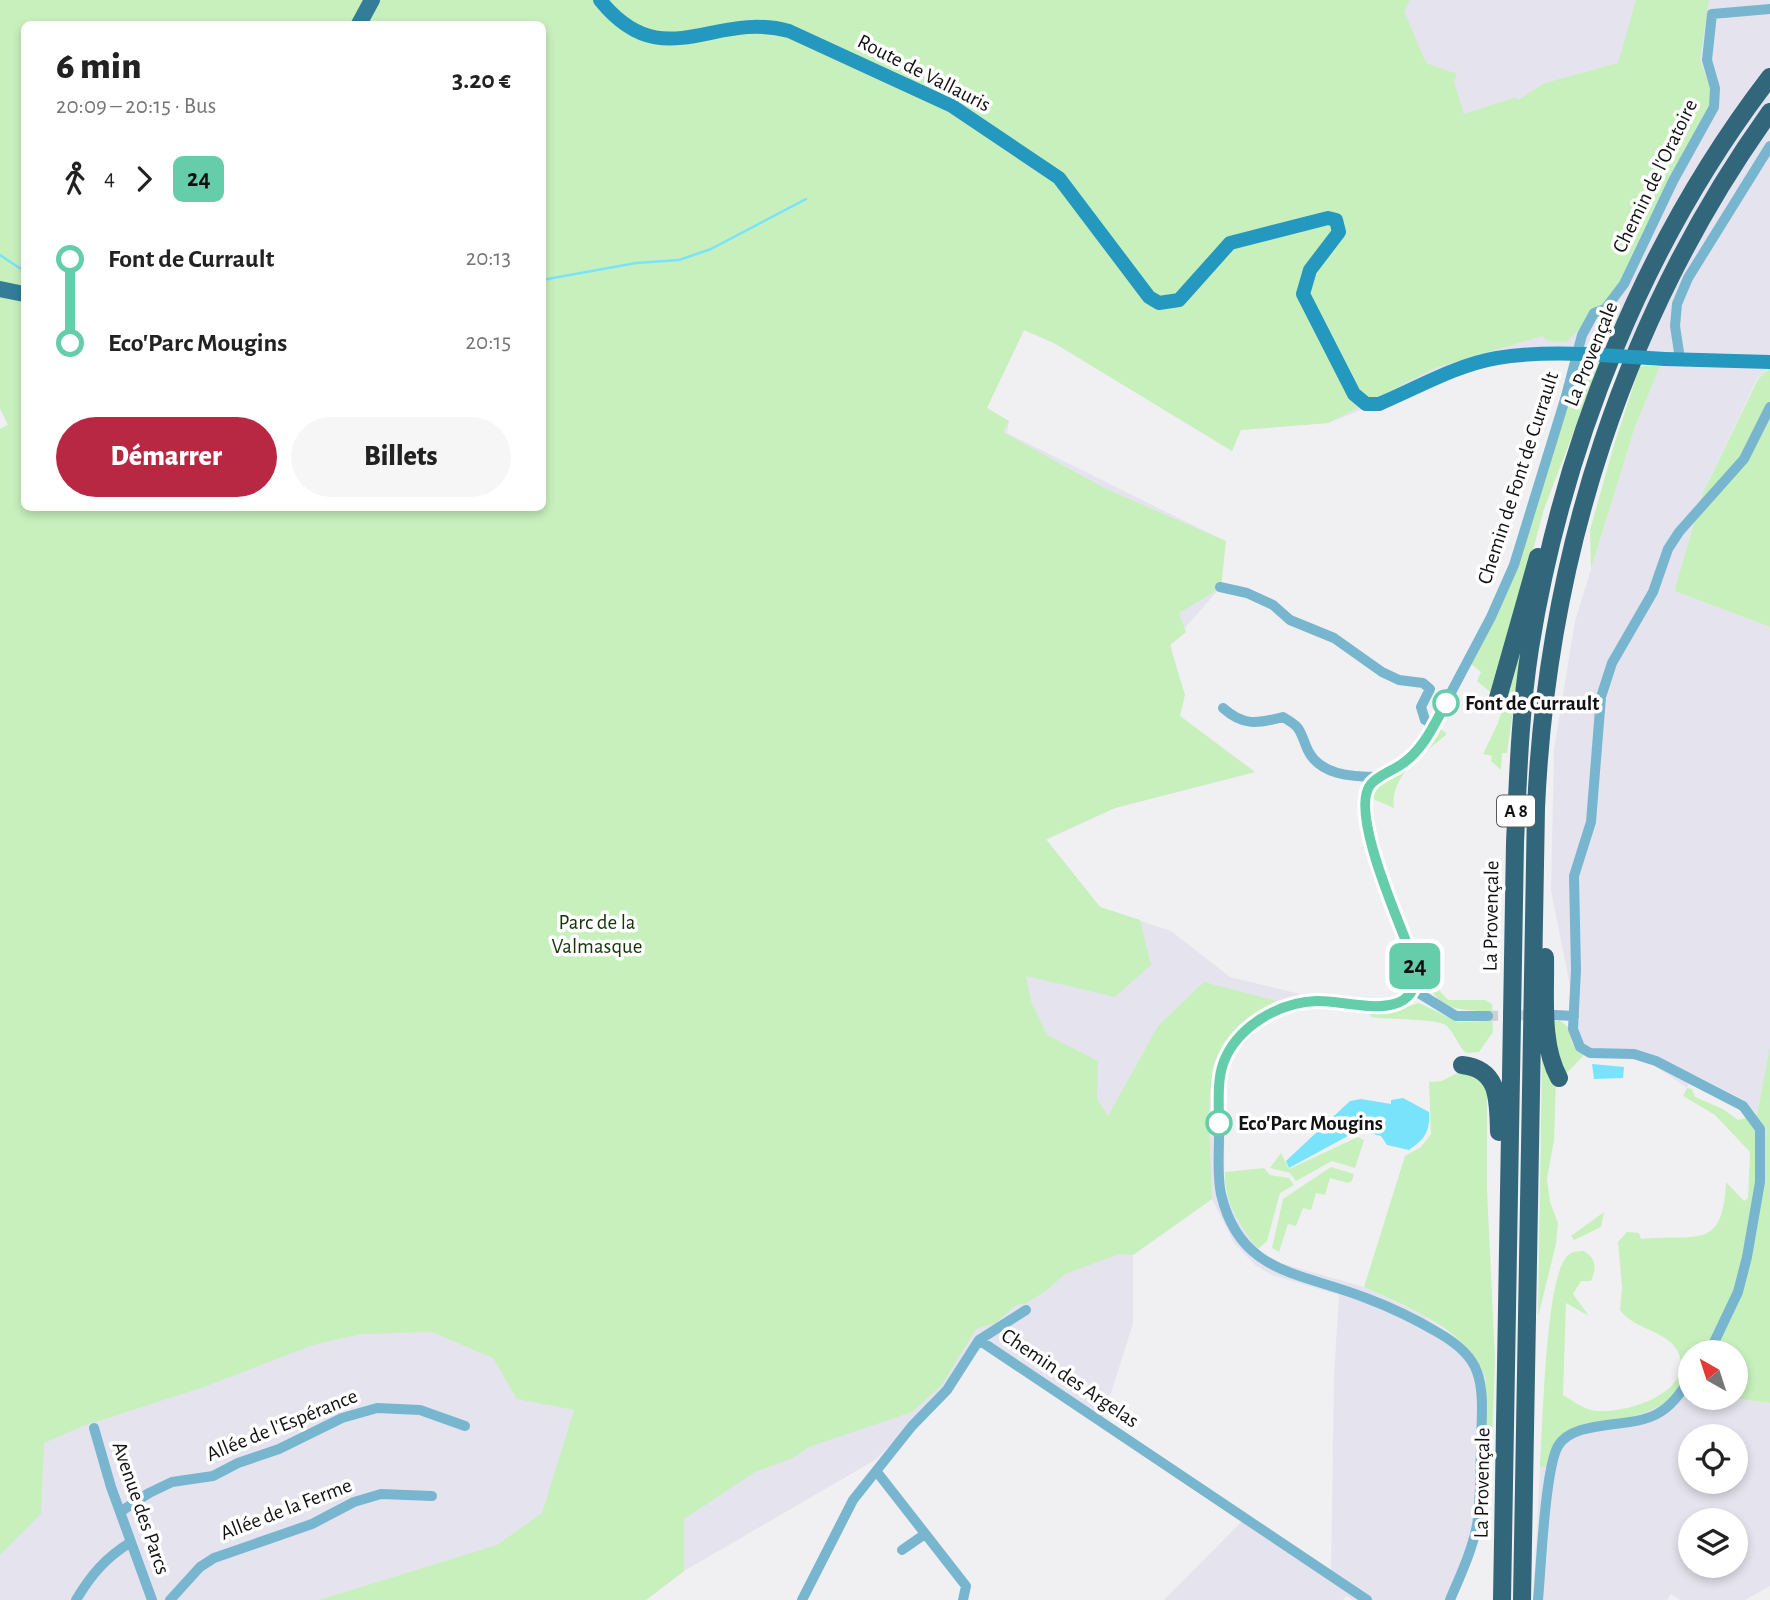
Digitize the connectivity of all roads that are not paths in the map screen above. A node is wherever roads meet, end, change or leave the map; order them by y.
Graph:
1 (366, 0) edge
2 (372, 0) edge
3 (600, 0) edge
4 (1770, 9) edge
5 (355, 21) edge
6 (361, 21) edge
7 (1770, 77) edge
8 (1770, 112) edge
9 (1770, 146) edge
10 (0, 280) edge
11 (21, 284) edge
12 (0, 289) edge
13 (21, 294) edge
14 (1581, 354) junction
15 (1680, 359) junction
16 (1770, 362) edge
17 (1770, 407) edge
18 (1578, 449) junction
19 (1220, 587) dead end
20 (1497, 698) dead end
21 (1223, 708) dead end
22 (1434, 725) junction
23 (1379, 777) junction
24 (1536, 808) junction
25 (1412, 989) junction
26 (1494, 1015) joint
27 (1555, 1015) dead end
28 (1574, 1016) junction
29 (1462, 1065) dead end
30 (1559, 1077) dead end
31 (1498, 1110) junction
32 (1026, 1310) dead end
33 (979, 1340) junction
34 (1715, 1340) edge
35 (1506, 1364) junction
36 (1678, 1395) edge
37 (465, 1426) dead end
38 (94, 1428) dead end
39 (1536, 1437) dead end
40 (877, 1472) junction
41 (432, 1496) dead end
42 (1526, 1503) junction
43 (120, 1512) junction
44 (925, 1534) junction
45 (131, 1542) junction
46 (902, 1550) dead end
47 (76, 1600) edge
48 (152, 1600) edge
49 (170, 1600) edge
50 (802, 1600) edge
51 (963, 1600) edge
52 (1367, 1600) edge
53 (1450, 1600) edge
54 (1502, 1600) edge
55 (1522, 1600) edge
56 (1538, 1600) edge

1 - 5 main road
2 - 6 main road
3 - 14 main road, Route de Vallauris
4 - 14 street, Chemin de l'Oratoire
7 - 18 highway, La Provençale / A 8
8 - 24 highway, La Provençale / A 8
9 - 15 street
10 - 11 main road
12 - 13 main road
14 - 15 main road, Route de Vallauris, bridge
14 - 22 street, Chemin de Font de Currault
15 - 16 main road, Route de Vallauris
17 - 28 street
18 - 20 highway
18 - 35 highway, La Provençale / A 8
19 - 22 street
21 - 23 street
22 - 23 street, Chemin de Font de Currault
23 - 25 street
24 - 30 highway
24 - 42 highway, La Provençale / A 8
25 - 26 street
25 - 53 street
26 - 31 highway
27 - 28 street
28 - 34 street
29 - 31 highway
31 - 35 highway
32 - 33 street
33 - 40 street, Chemin des Argelas
33 - 52 street, Chemin des Argelas
35 - 54 highway, La Provençale / A 8
36 - 56 street
37 - 43 street, Allée de l'Espérance
38 - 43 street, Avenue des Parcs
39 - 42 highway
40 - 44 street
40 - 50 street, Chemin des Argelas
41 - 49 street, Allée de la Ferme
42 - 55 highway, La Provençale / A 8
43 - 45 street, Avenue des Parcs
44 - 46 street
44 - 51 street
45 - 47 street
45 - 48 street, Avenue des Parcs

